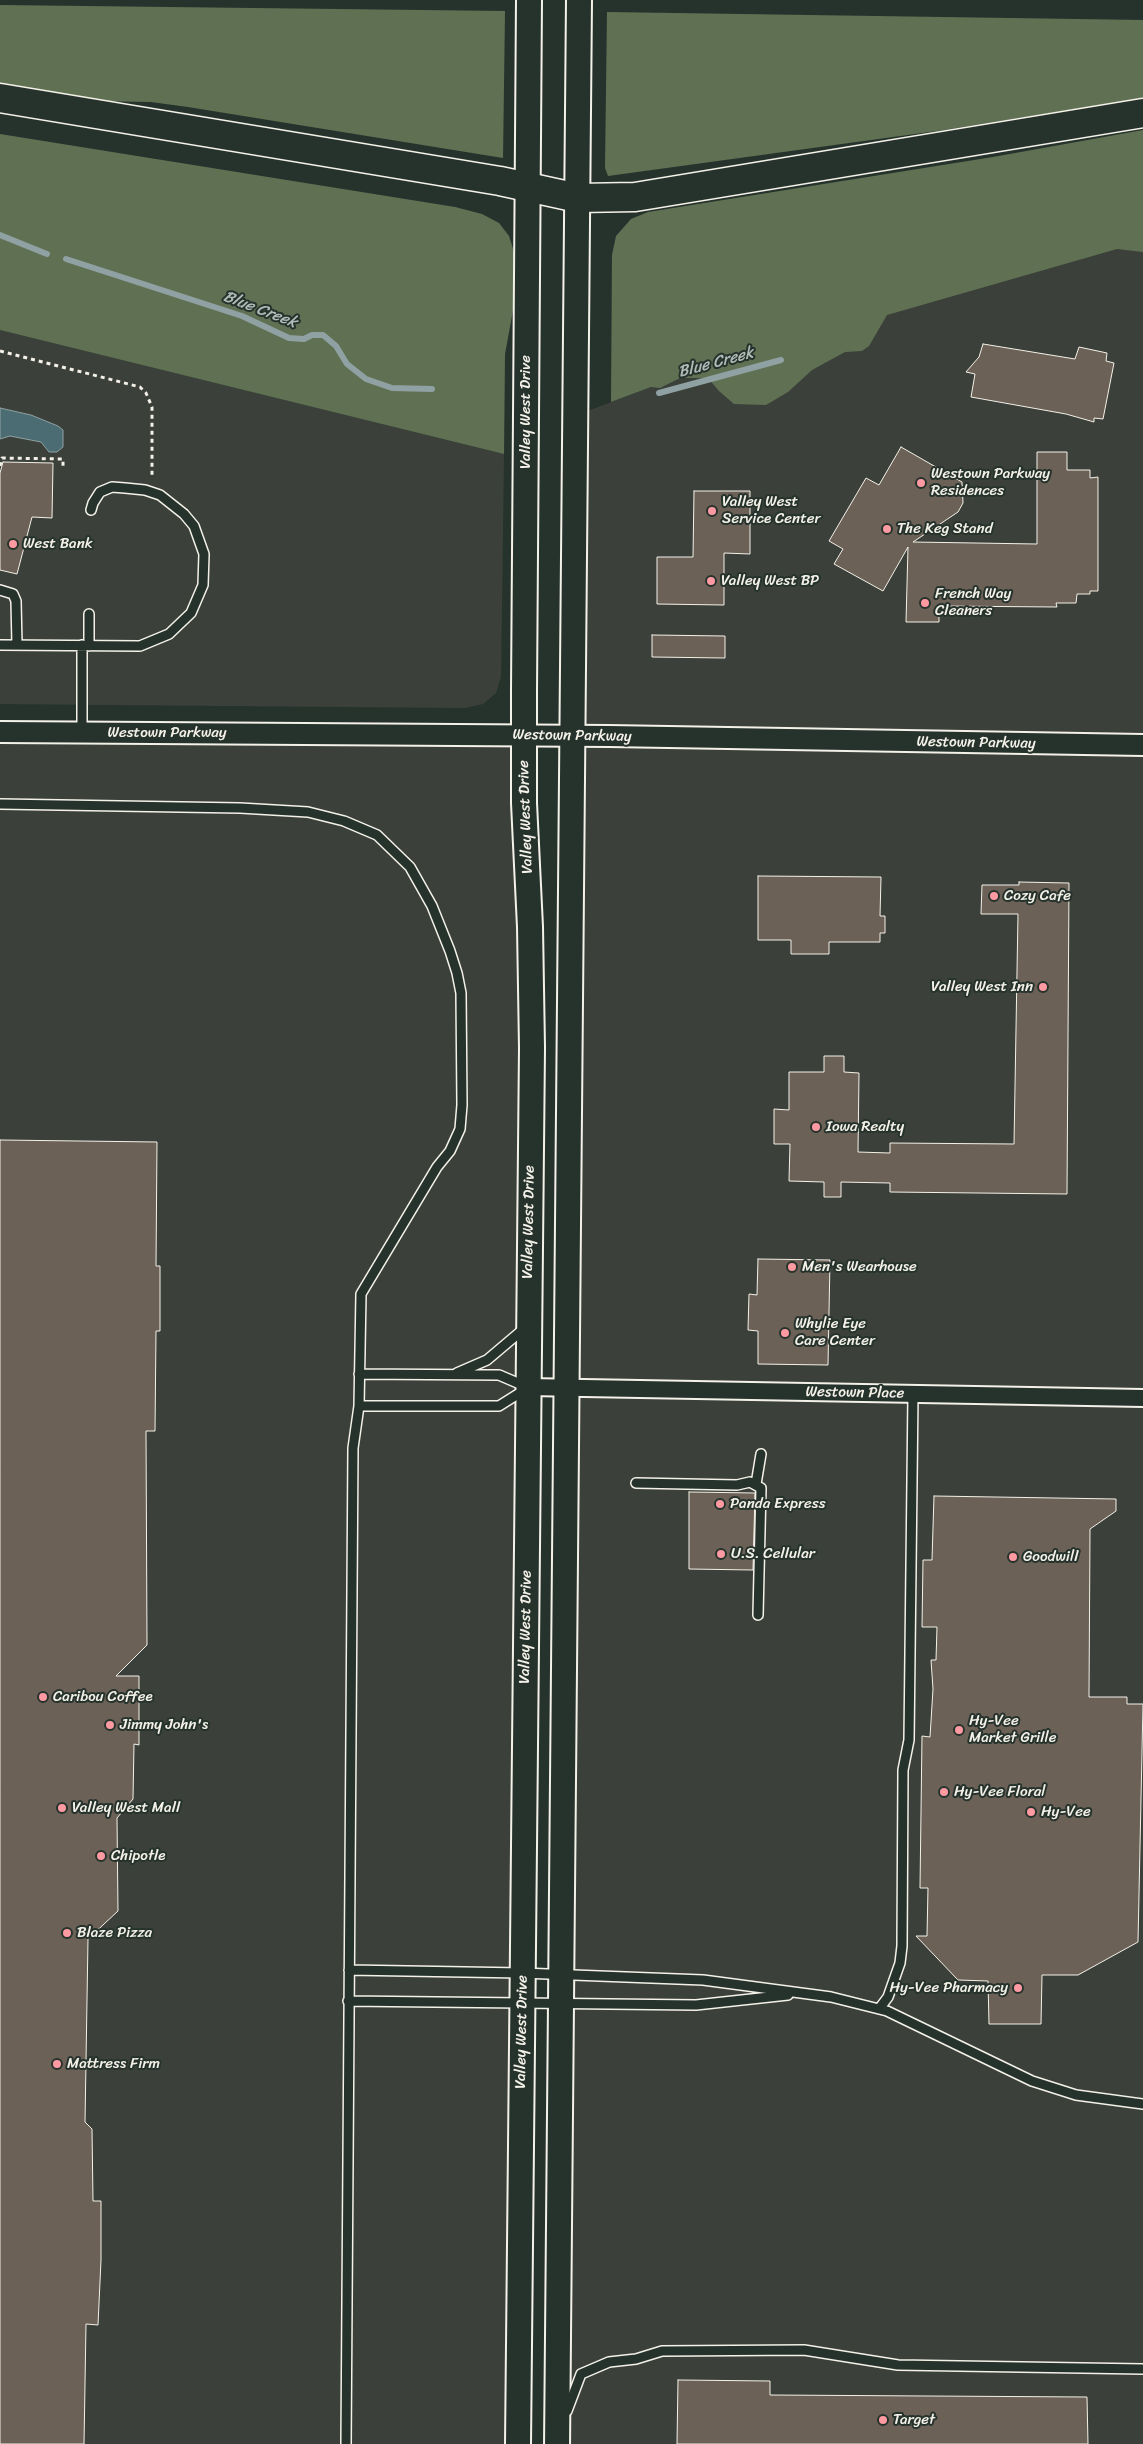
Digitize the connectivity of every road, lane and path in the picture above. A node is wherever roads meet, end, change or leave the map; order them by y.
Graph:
1 (529, 0) edge
2 (579, 0) edge
3 (0, 98) edge
4 (1143, 113) edge
5 (527, 186) junction
6 (578, 198) junction
7 (0, 351) edge
8 (0, 466) edge
9 (63, 469) dead end
10 (152, 492) junction
11 (91, 510) dead end
12 (0, 590) edge
13 (89, 614) dead end
14 (0, 644) edge
15 (17, 645) junction
16 (86, 645) junction
17 (0, 732) edge
18 (82, 733) junction
19 (524, 735) junction
20 (573, 736) junction
21 (1143, 745) edge
22 (0, 804) edge
23 (528, 1325) junction
24 (359, 1374) junction
25 (452, 1375) junction
26 (528, 1387) junction
27 (567, 1388) junction
28 (913, 1394) junction
29 (1143, 1398) edge
30 (359, 1406) junction
31 (761, 1454) dead end
32 (636, 1483) dead end
33 (756, 1484) junction
34 (758, 1615) dead end
35 (349, 1970) junction
36 (522, 1973) junction
37 (561, 1974) junction
38 (803, 1993) junction
39 (348, 2001) junction
40 (522, 2003) junction
41 (561, 2003) junction
42 (879, 2009) junction
43 (1143, 2104) edge
44 (1143, 2369) edge
45 (346, 2444) edge
46 (518, 2444) edge
47 (559, 2444) edge

1 - 5 main road, Valley West Drive
2 - 6 main road
3 - 5 highway
4 - 6 highway
5 - 6 highway
5 - 19 main road, Valley West Drive
6 - 20 main road
7 - 10 path
8 - 9 path
10 - 11 lane
10 - 16 lane
12 - 15 lane
13 - 16 lane
14 - 15 lane
15 - 16 lane
16 - 18 lane
17 - 18 street, Westown Parkway
18 - 19 street, Westown Parkway
19 - 20 street, Westown Parkway
19 - 23 main road, Valley West Drive
20 - 21 street, Westown Parkway
20 - 27 main road
22 - 24 lane
23 - 25 lane
23 - 26 main road, Valley West Drive
24 - 25 lane
24 - 30 lane
25 - 26 lane
26 - 27 street, Westown Place
26 - 30 lane
26 - 36 main road, Valley West Drive
27 - 28 street, Westown Place
27 - 37 main road
28 - 29 street, Westown Place
28 - 42 lane
30 - 35 lane
31 - 33 lane
32 - 33 lane
33 - 34 lane
35 - 36 lane
35 - 39 lane
36 - 37 lane
36 - 40 main road, Valley West Drive
37 - 38 lane
37 - 41 main road
38 - 41 lane
38 - 42 lane
39 - 40 lane
39 - 45 lane
40 - 41 lane
40 - 46 main road, Valley West Drive
41 - 47 main road
42 - 43 lane
44 - 47 lane

